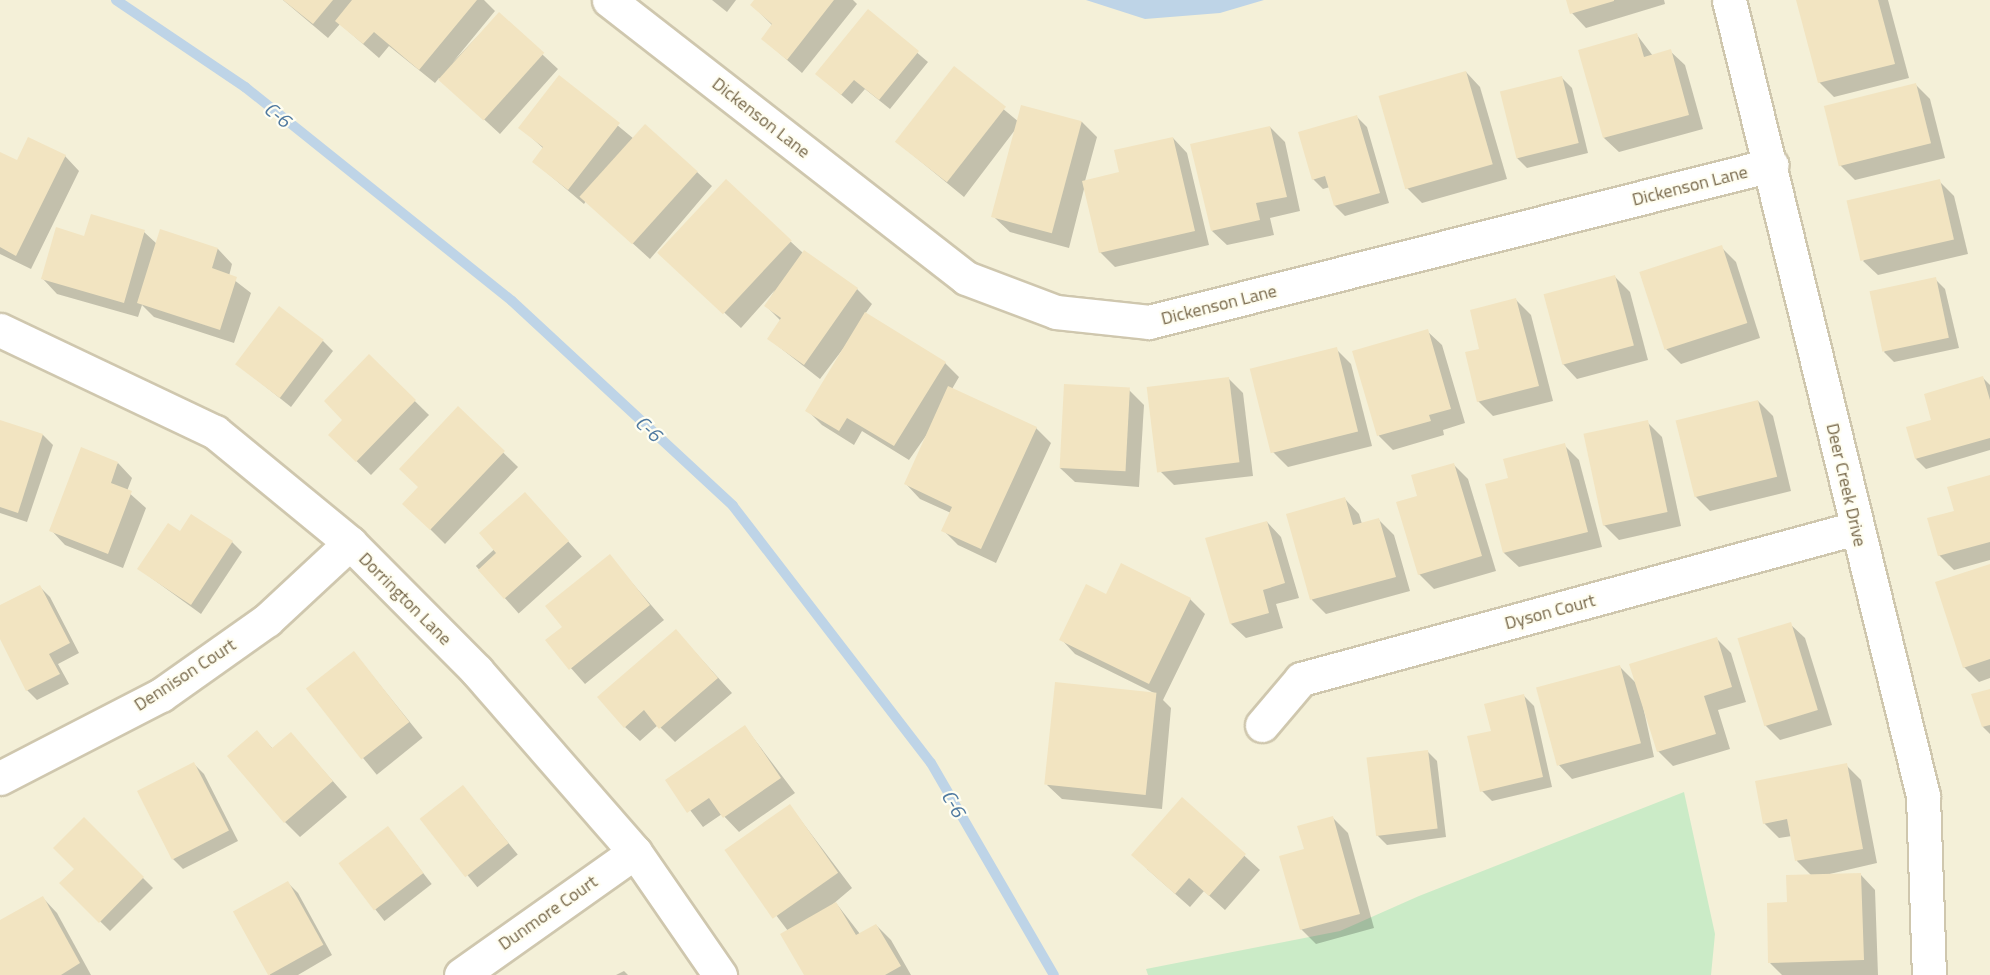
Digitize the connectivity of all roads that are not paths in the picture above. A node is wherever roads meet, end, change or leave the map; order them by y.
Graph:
1 (609, 0) edge
2 (1729, 0) edge
3 (1772, 165) junction
4 (0, 330) edge
5 (1856, 528) junction
6 (350, 543) junction
7 (1262, 724) dead end
8 (0, 778) edge
9 (635, 852) junction
10 (461, 975) edge
11 (720, 975) edge
12 (1929, 975) edge

1 - 3 street, Dickenson Lane
2 - 3 street, Deer Creek Drive
3 - 5 street, Deer Creek Drive
4 - 6 street, Dorrington Lane
5 - 7 street, Dyson Court
5 - 12 street, Deer Creek Drive
6 - 8 street, Dennison Court
6 - 9 street, Dorrington Lane
9 - 10 street, Dunmore Court
9 - 11 street, Dorrington Lane

